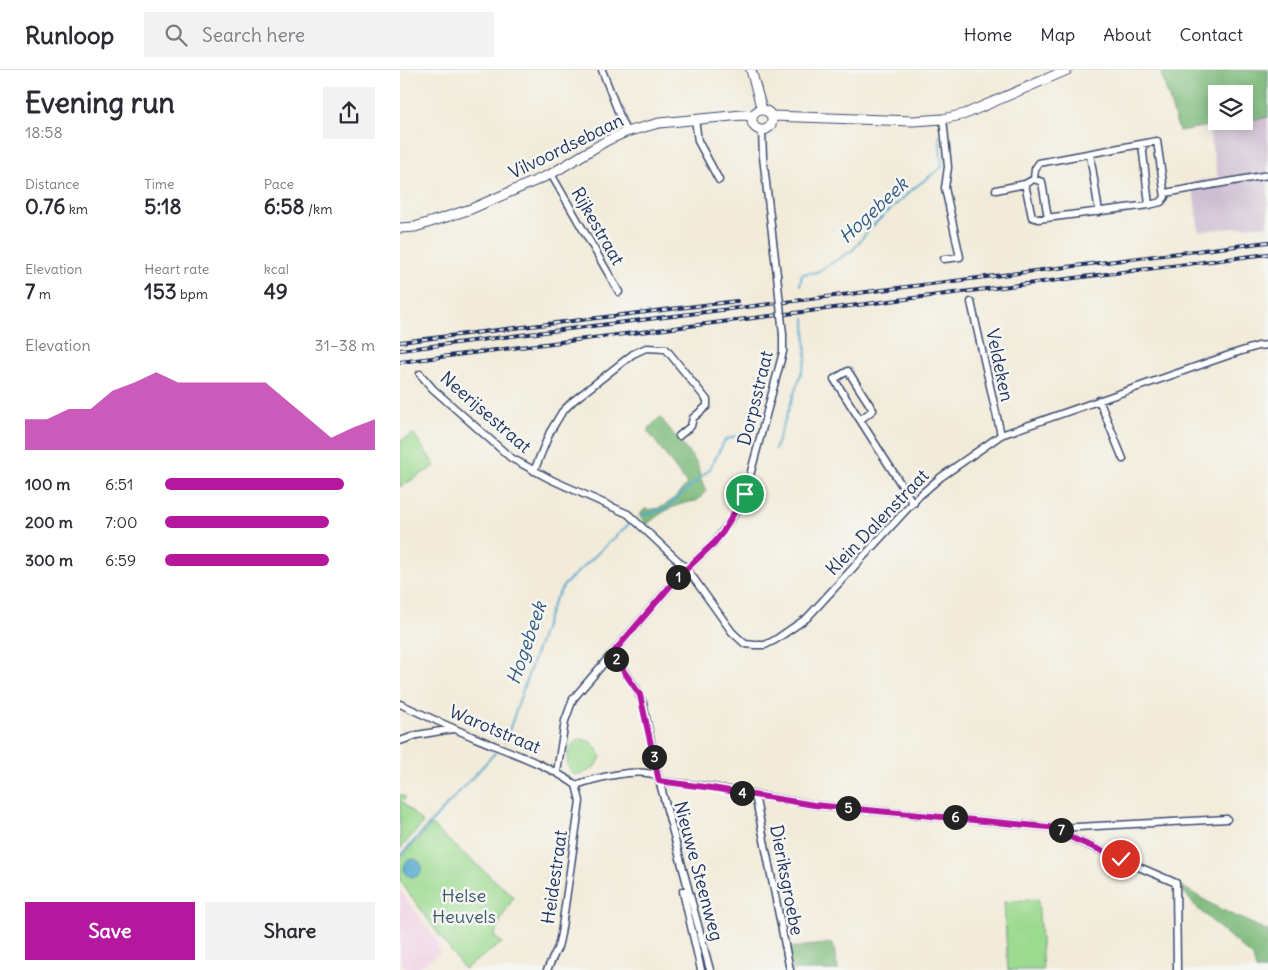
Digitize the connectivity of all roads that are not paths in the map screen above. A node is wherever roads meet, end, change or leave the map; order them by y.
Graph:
1 (602, 70) edge
2 (750, 70) edge
3 (1068, 70) edge
4 (762, 110) junction
5 (752, 116) junction
6 (772, 116) junction
7 (695, 119) junction
8 (943, 119) junction
9 (762, 131) junction
10 (626, 132) junction
11 (1142, 144) junction
12 (1090, 154) junction
13 (551, 174) junction
14 (1268, 175) edge
15 (1034, 179) junction
16 (719, 180) dead end
17 (1025, 184) junction
18 (996, 190) dead end
19 (1165, 193) junction
20 (1149, 205) junction
21 (1099, 212) junction
22 (1048, 218) junction
23 (400, 228) edge
24 (944, 259) dead end
25 (618, 292) dead end
26 (971, 302) dead end
27 (1268, 345) edge
28 (420, 374) dead end
29 (1099, 400) junction
30 (860, 420) junction
31 (1001, 435) junction
32 (680, 436) dead end
33 (1123, 459) dead end
34 (534, 471) junction
35 (914, 503) junction
36 (687, 569) junction
37 (612, 654) junction
38 (400, 704) edge
39 (454, 729) junction
40 (400, 742) edge
41 (557, 772) junction
42 (658, 778) junction
43 (576, 785) junction
44 (755, 795) junction
45 (1227, 818) dead end
46 (1059, 828) junction
47 (688, 889) junction
48 (547, 970) edge
49 (701, 970) edge
50 (710, 970) edge
51 (790, 970) edge
52 (1177, 970) edge

1 - 10 street
2 - 4 street
3 - 8 street
4 - 5 street
4 - 6 street
5 - 7 street, Vilvoordsebaan
5 - 9 street
6 - 8 street
6 - 9 street
7 - 10 street, Vilvoordsebaan
7 - 16 street
8 - 24 street
9 - 36 street, Dorpsstraat, bridge
10 - 13 street, Vilvoordsebaan
11 - 12 street
11 - 19 street
11 - 20 street
12 - 15 street
12 - 21 street
13 - 23 street, Vilvoordsebaan
13 - 25 street, Rijkestraat
14 - 19 street
15 - 17 street
15 - 22 street
17 - 18 street
17 - 22 street
19 - 20 street
20 - 21 street
21 - 22 street
26 - 31 street, Veldeken
27 - 29 street, Klein Dalenstraat
28 - 34 street, Neerijsestraat
29 - 31 street, Klein Dalenstraat
29 - 33 street
30 - 30 street
30 - 35 street
31 - 35 street, Klein Dalenstraat
32 - 34 street, Neerijsestraat
34 - 36 street, Neerijsestraat
35 - 36 street, Klein Dalenstraat
36 - 37 street, Dorpsstraat
37 - 41 street, Dorpsstraat
37 - 42 street
38 - 39 street, Warotstraat
39 - 40 street
39 - 41 street, Warotstraat
41 - 43 street, Warotstraat
42 - 43 street
42 - 44 street
42 - 47 street, Nieuwe Steenweg
43 - 48 street, Heidestraat
44 - 46 street
44 - 51 street, Dieriksgroebe
45 - 46 street
46 - 52 street
47 - 49 street
47 - 50 street, Nieuwe Steenweg

